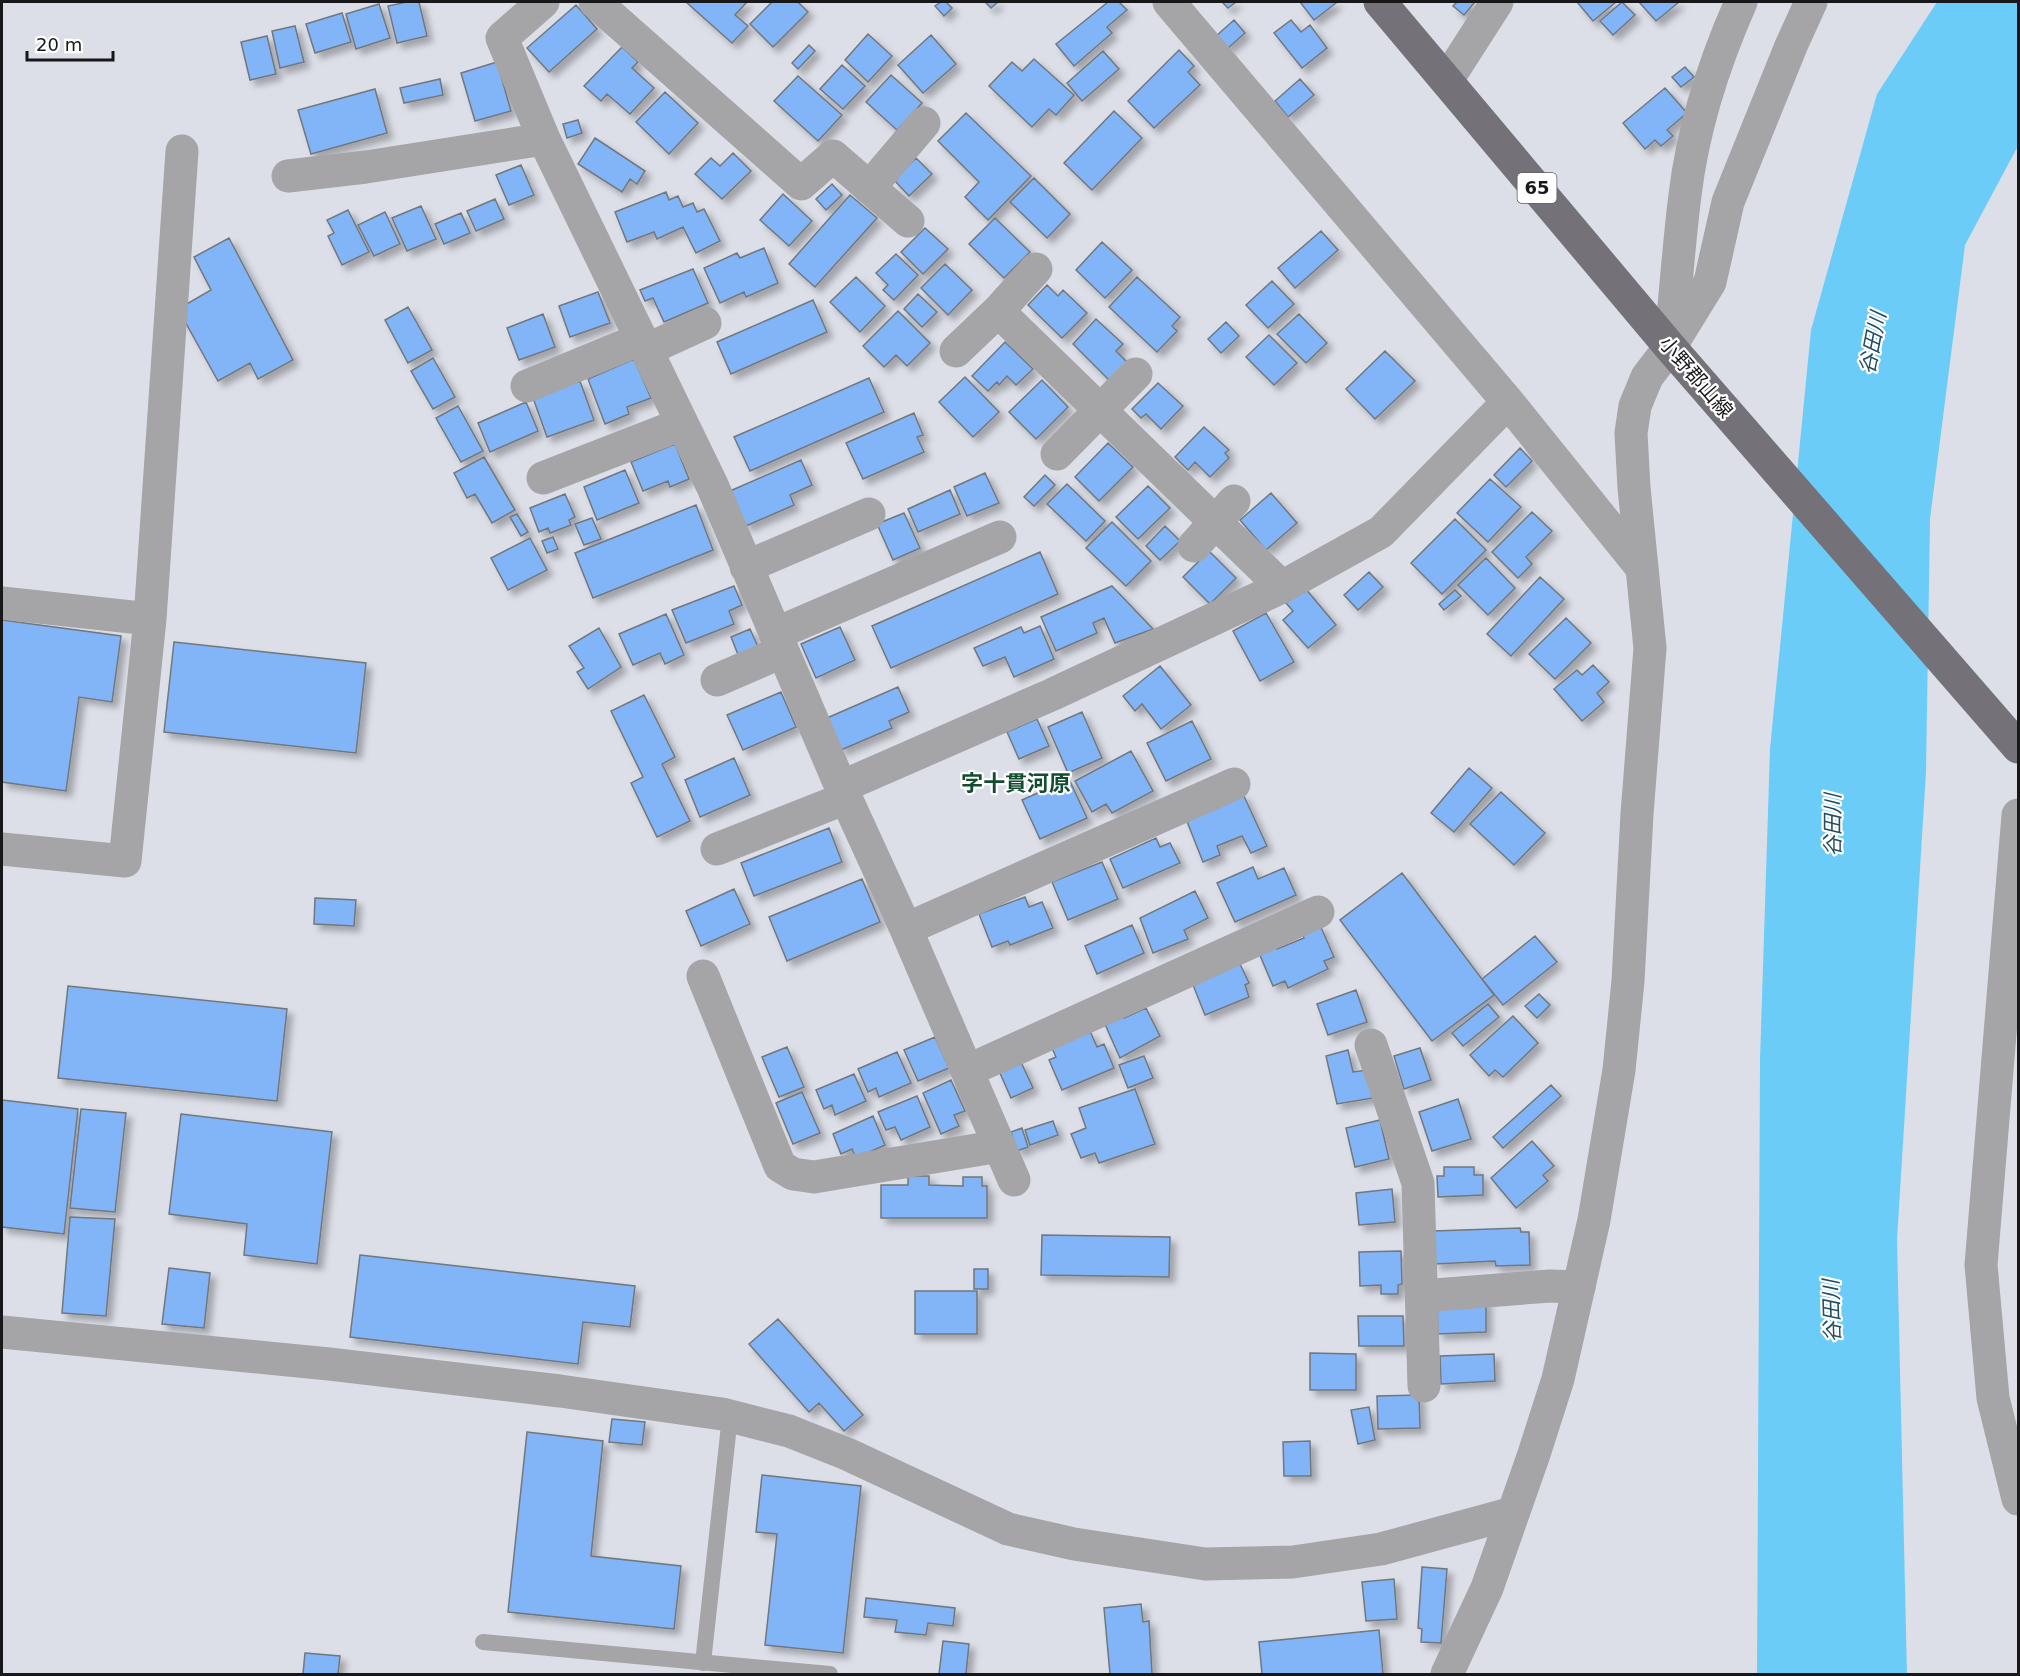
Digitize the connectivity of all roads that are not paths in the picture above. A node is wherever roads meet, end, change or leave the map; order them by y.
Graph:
1 (542, 2) edge
2 (595, 2) edge
3 (1169, 2) edge
4 (1380, 2) edge
5 (1497, 2) edge
6 (1741, 2) edge
7 (1811, 2) edge
8 (1447, 80) junction
9 (924, 123) dead end
10 (544, 139) junction
11 (182, 151) dead end
12 (288, 176) dead end
13 (869, 188) junction
14 (908, 221) dead end
15 (1036, 269) dead end
16 (998, 311) junction
17 (705, 323) dead end
18 (644, 345) junction
19 (1670, 347) junction
20 (956, 351) dead end
21 (1136, 374) dead end
22 (527, 386) dead end
23 (1508, 402) junction
24 (1100, 410) junction
25 (682, 424) junction
26 (1057, 454) dead end
27 (543, 478) dead end
28 (1225, 512) junction
29 (869, 514) dead end
30 (1000, 537) dead end
31 (1194, 546) dead end
32 (746, 567) junction
33 (1641, 567) junction
34 (1282, 587) junction
35 (2, 603) edge
36 (150, 619) junction
37 (779, 643) junction
38 (717, 680) dead end
39 (2019, 747) edge
40 (1234, 784) dead end
41 (843, 792) junction
42 (2019, 815) edge
43 (2, 849) edge
44 (717, 849) dead end
45 (1318, 912) dead end
46 (906, 929) junction
47 (703, 976) dead end
48 (1371, 1045) dead end
49 (967, 1071) junction
50 (1000, 1146) junction
51 (1014, 1180) dead end
52 (1579, 1287) junction
53 (1422, 1296) junction
54 (2, 1332) edge
55 (1424, 1386) dead end
56 (730, 1416) junction
57 (2019, 1499) edge
58 (1513, 1513) junction
59 (483, 1642) dead end
60 (703, 1663) junction
61 (830, 1674) edge
62 (1447, 1674) edge

1 - 10 street
2 - 13 street
3 - 23 street
4 - 8 main road, 小野郡山線 / 65
5 - 8 street
6 - 19 street
7 - 19 street
8 - 19 main road, 小野郡山線 / 65
9 - 13 street
10 - 12 street
10 - 18 street
11 - 36 street
13 - 14 street
15 - 16 street
16 - 20 street
16 - 24 street
17 - 18 street
18 - 22 street
18 - 25 street
19 - 33 street
19 - 39 main road, 小野郡山線 / 65
21 - 24 street
23 - 33 street
23 - 34 street
24 - 26 street
24 - 28 street
25 - 27 street
25 - 32 street
28 - 31 street
28 - 34 street
29 - 32 street
30 - 37 street
32 - 37 street
33 - 52 street
34 - 41 street
35 - 36 street
36 - 43 street
37 - 38 street
37 - 41 street
40 - 46 street
41 - 44 street
41 - 46 street
42 - 57 street
45 - 49 street
46 - 49 street
47 - 50 street
48 - 53 street
49 - 50 street
50 - 51 street
52 - 53 street
52 - 58 street
53 - 55 street
54 - 56 street
56 - 58 street
56 - 60 lane
58 - 62 street
59 - 60 lane
60 - 61 lane

